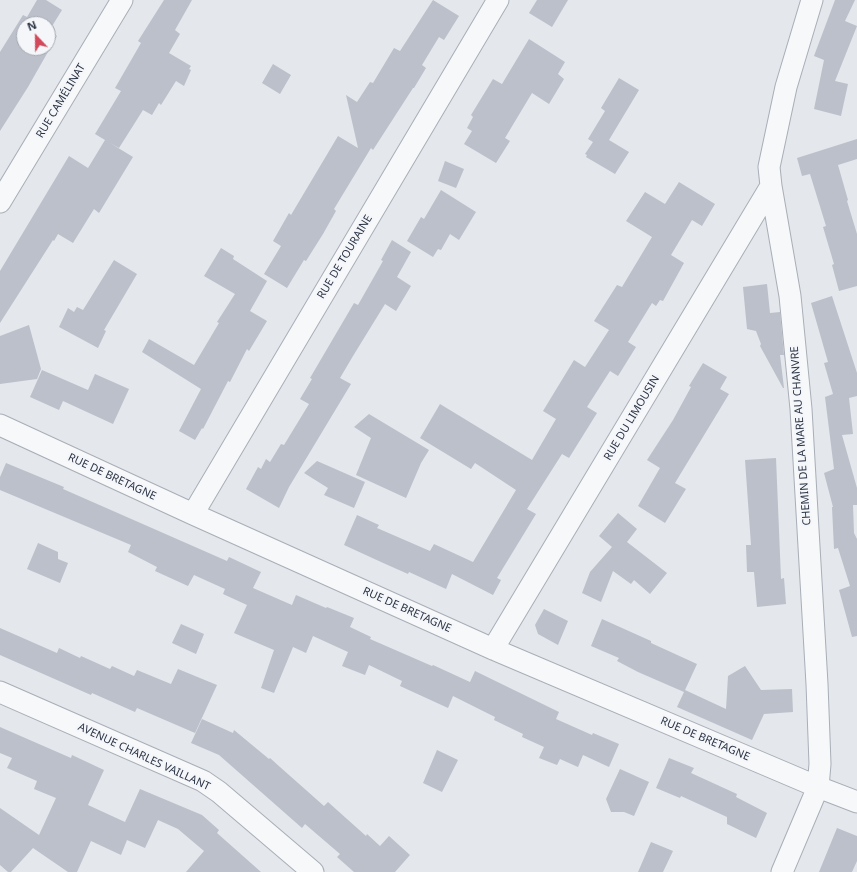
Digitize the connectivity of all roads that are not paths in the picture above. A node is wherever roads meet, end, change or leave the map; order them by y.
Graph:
1 (122, 0) edge
2 (498, 0) edge
3 (812, 0) edge
4 (771, 186) junction
5 (0, 202) edge
6 (0, 426) edge
7 (193, 514) junction
8 (493, 649) junction
9 (0, 692) edge
10 (818, 787) junction
11 (857, 802) edge
12 (313, 872) edge
13 (782, 872) edge

1 - 5 street, RUE CAMÉLINAT
2 - 7 street, RUE DE TOURAINE
3 - 4 street, CHEMIN DE LA MARE AU CHANVRE
4 - 8 street, RUE DU LIMOUSIN
4 - 10 street, CHEMIN DE LA MARE AU CHANVRE
6 - 7 street, RUE DE BRETAGNE
7 - 8 street, RUE DE BRETAGNE
8 - 10 street, RUE DE BRETAGNE
9 - 12 street, AVENUE CHARLES VAILLANT
10 - 11 street, RUE DE BRETAGNE
10 - 13 street, CHEMIN DE LA MARE AU CHANVRE

